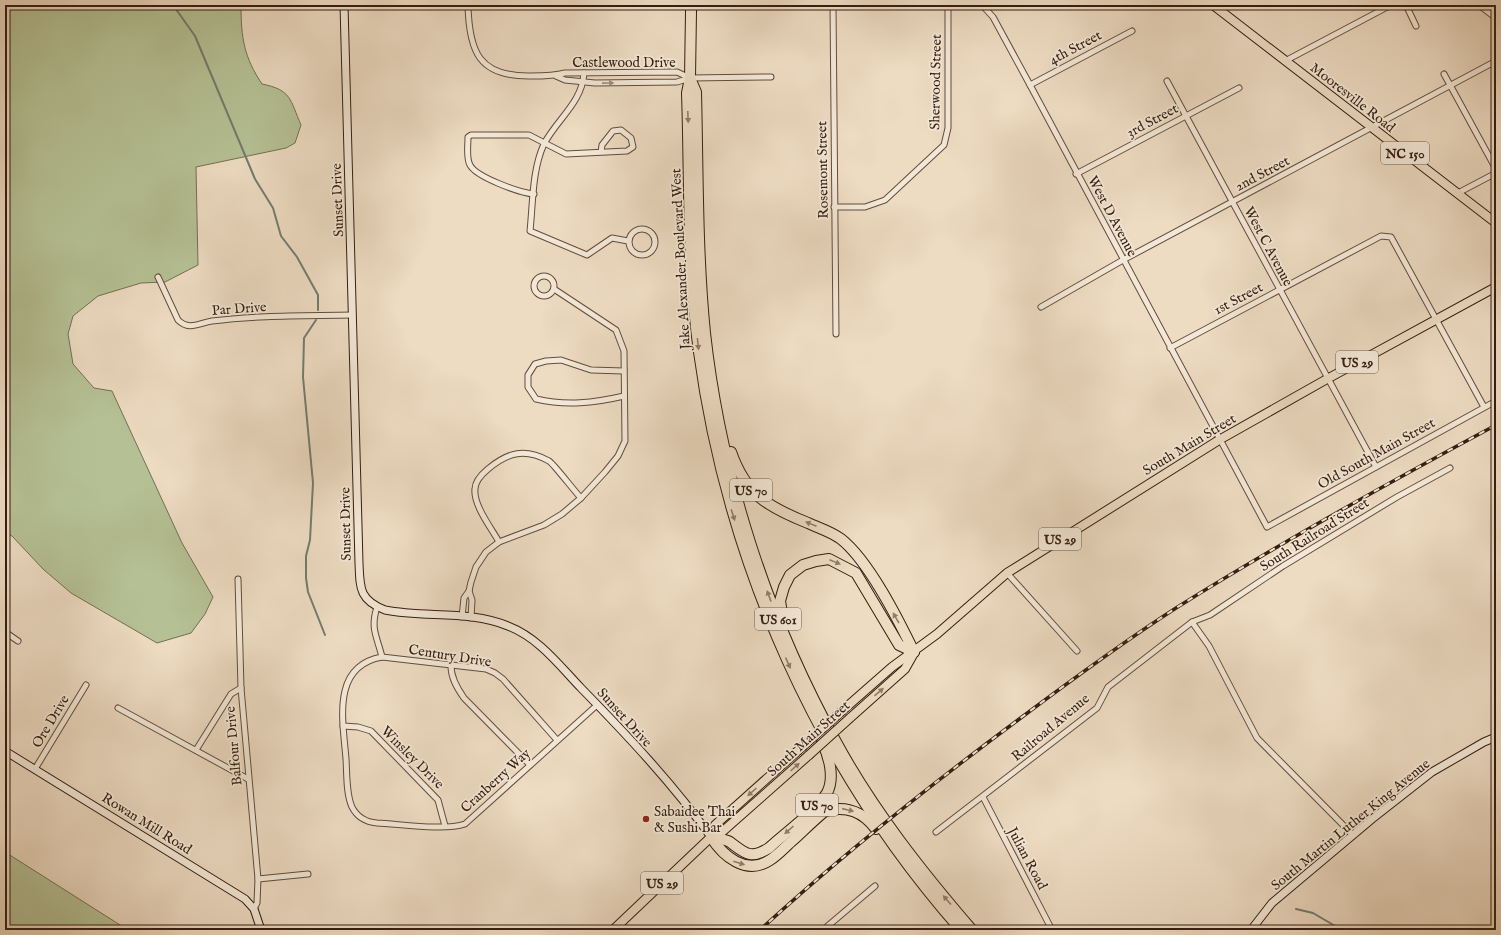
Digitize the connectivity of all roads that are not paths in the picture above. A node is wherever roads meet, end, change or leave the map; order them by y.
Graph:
1 (344, 5) edge
2 (468, 5) edge
3 (832, 5) edge
4 (948, 5) edge
5 (982, 5) edge
6 (1213, 5) edge
7 (1391, 5) edge
8 (1406, 5) edge
9 (1479, 5) edge
10 (690, 7) edge
11 (1496, 18) edge
12 (1416, 26) dead end
13 (1132, 31) dead end
14 (1285, 61) junction
15 (1496, 61) edge
16 (584, 73) junction
17 (1444, 74) dead end
18 (556, 76) junction
19 (771, 77) dead end
20 (690, 78) junction
21 (584, 81) junction
22 (1167, 81) dead end
23 (1030, 85) junction
24 (1450, 86) junction
25 (1239, 88) dead end
26 (1185, 116) junction
27 (1371, 128) junction
28 (545, 143) junction
29 (601, 152) junction
30 (1496, 169) edge
31 (1496, 173) edge
32 (1076, 174) junction
33 (1458, 193) junction
34 (534, 194) junction
35 (1232, 202) junction
36 (834, 207) junction
37 (1496, 223) edge
38 (628, 241) junction
39 (700, 260) junction
40 (1123, 260) junction
41 (158, 277) dead end
42 (1496, 287) edge
43 (554, 289) junction
44 (1279, 289) junction
45 (1040, 307) dead end
46 (352, 315) junction
47 (1435, 319) junction
48 (836, 334) dead end
49 (1170, 348) junction
50 (624, 371) junction
51 (1327, 379) junction
52 (624, 396) junction
53 (1496, 401) edge
54 (1484, 408) junction
55 (1219, 440) junction
56 (1376, 467) junction
57 (1450, 468) dead end
58 (581, 498) junction
59 (1267, 527) joint
60 (499, 542) junction
61 (1007, 573) junction
62 (238, 579) dead end
63 (469, 591) junction
64 (377, 607) junction
65 (462, 617) junction
66 (471, 618) junction
67 (1192, 622) junction
68 (5, 632) edge
69 (18, 641) dead end
70 (1077, 651) dead end
71 (914, 652) junction
72 (382, 657) junction
73 (450, 666) junction
74 (86, 685) dead end
75 (803, 685) junction
76 (241, 688) junction
77 (597, 705) junction
78 (118, 708) dead end
79 (343, 726) junction
80 (1496, 737) edge
81 (557, 740) junction
82 (5, 750) edge
83 (196, 750) junction
84 (530, 765) junction
85 (35, 769) junction
86 (248, 779) junction
87 (983, 797) junction
88 (444, 826) junction
89 (936, 832) dead end
90 (1353, 835) junction
91 (711, 837) junction
92 (308, 874) dead end
93 (258, 879) junction
94 (875, 886) dead end
95 (937, 901) junction
96 (254, 909) junction
97 (261, 930) edge
98 (613, 930) edge
99 (823, 930) edge
100 (961, 930) edge
101 (972, 930) edge
102 (1052, 930) edge
103 (1251, 930) edge

1 - 46 street, Sunset Drive
2 - 18 street, Castlewood Drive
3 - 36 street, Rosemont Street
4 - 36 street, Sherwood Street
5 - 23 street, West D Avenue
6 - 14 main road, Mooresville Road / NC 150
7 - 14 street
8 - 12 street
9 - 11 street
10 - 20 highway, Jake Alexander Boulevard West / US 70
13 - 23 street, 4th Street
14 - 27 main road, Mooresville Road / NC 150
15 - 24 street, 2nd Street
16 - 18 street, Castlewood Drive
16 - 20 street, Castlewood Drive
16 - 21 street
17 - 24 street
18 - 21 street, Castlewood Drive
19 - 20 street, Castlewood Drive
21 -> 20 street, Castlewood Drive
20 - 39 highway, Jake Alexander Boulevard West / US 70
20 -> 75 highway, Jake Alexander Boulevard West / US 70
21 - 28 street
22 - 26 street, West C Avenue
23 - 32 street, West D Avenue
24 - 27 street, 2nd Street
24 - 30 street
25 - 26 street, 3rd Street
26 - 32 street, 3rd Street
26 - 35 street, West C Avenue
27 - 33 main road, Mooresville Road / NC 150
27 - 35 street, 2nd Street
28 - 29 street
28 - 34 street
28 - 34 street
29 - 29 street
31 - 33 street
32 - 40 street, West D Avenue
33 - 37 main road, Mooresville Road / NC 150
34 - 38 street
35 - 40 street, 2nd Street
35 - 44 street, West C Avenue
36 - 48 street, Rosemont Street
38 - 38 street
71 -> 39 highway, US 70
75 -> 39 highway, US 601
40 - 45 street, 2nd Street
40 - 49 street, West D Avenue
41 - 46 street, Par Drive
42 - 47 main road, South Main Street / US 29
43 - 43 street
43 - 50 street
44 - 47 street, 1st Street
44 - 49 street, 1st Street
44 - 51 street, West C Avenue
46 - 64 street, Sunset Drive
47 - 51 main road, South Main Street / US 29
47 - 54 street
49 - 55 street, West D Avenue
50 - 52 street
50 - 52 street
51 - 55 main road, South Main Street / US 29
51 - 56 street, West C Avenue
52 - 58 street
53 - 54 street, Old South Main Street
54 - 56 street, Old South Main Street
55 - 59 street, West D Avenue
55 - 61 main road, South Main Street / US 29
56 - 59 street, Old South Main Street
57 - 67 street, South Railroad Street
58 - 60 street
58 - 60 street
60 - 63 street
61 - 70 street
61 - 71 main road, South Main Street / US 29
62 - 76 street, Balfour Drive
63 - 65 street
63 - 66 street
64 - 65 street, Sunset Drive
64 - 72 street
65 - 66 street, Sunset Drive
66 - 77 street, Sunset Drive
67 - 87 street, Railroad Avenue
67 - 90 street
68 - 69 street
75 -> 71 highway
71 -> 91 main road, South Main Street / US 29, bridge
91 -> 71 main road, South Main Street / US 29, bridge
72 - 73 street, Century Drive
72 - 79 street, Cranberry Way
73 - 81 street, Century Drive
73 - 84 street
74 - 85 street, Ore Drive
75 -> 91 highway, US 70
75 - 95 highway, US 601
101 -> 75 highway, US 601
76 - 83 street
76 - 86 street, Balfour Drive
77 - 81 street, Cranberry Way
77 - 91 street, Sunset Drive
78 - 83 street
79 - 88 street, Winsley Drive
79 - 88 street, Cranberry Way
80 - 90 street, South Martin Luther King Avenue
81 - 84 street, Cranberry Way
82 - 85 street, Rowan Mill Road
83 - 86 street
84 - 88 street, Cranberry Way
85 - 96 street, Rowan Mill Road
86 - 93 street, Balfour Drive
87 - 89 street, Railroad Avenue
87 - 102 street, Julian Road
90 - 103 street, South Martin Luther King Avenue
91 -> 95 highway
91 - 98 main road, South Main Street / US 29
92 - 93 street
93 - 96 street, Balfour Drive
94 - 99 street
95 - 100 highway, US 601
96 - 97 street

